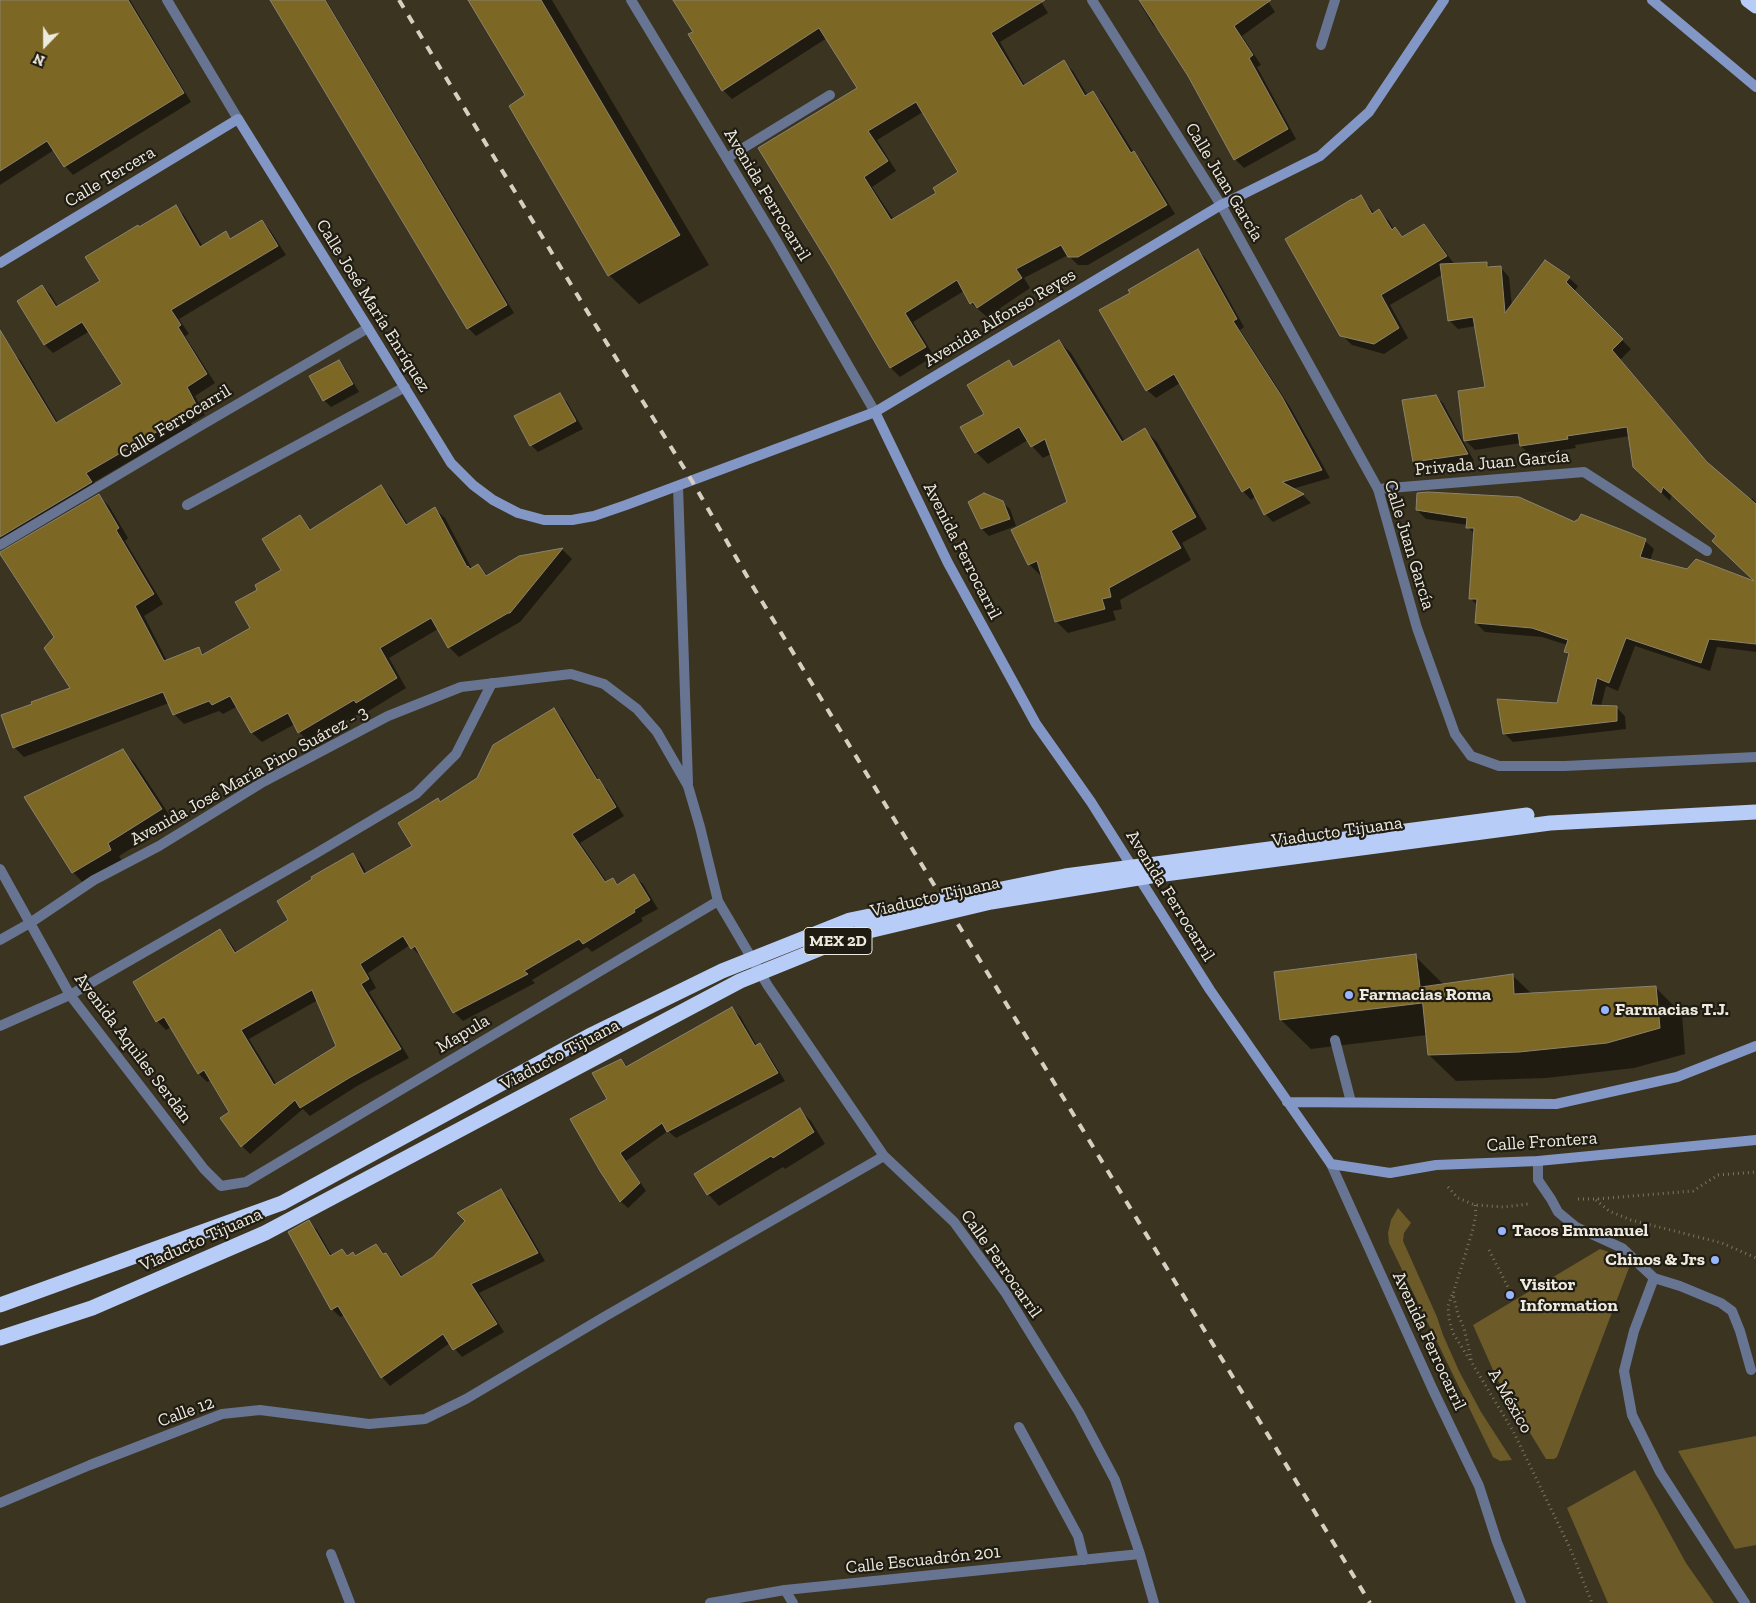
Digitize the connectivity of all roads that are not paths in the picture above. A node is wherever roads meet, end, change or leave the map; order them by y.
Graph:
1 (167, 0) edge
2 (631, 0) edge
3 (1092, 0) edge
4 (1335, 0) edge
5 (1444, 0) edge
6 (1652, 0) edge
7 (1748, 0) edge
8 (1756, 6) edge
9 (1321, 45) dead end
10 (1755, 87) edge
11 (830, 95) dead end
12 (238, 119) junction
13 (727, 158) junction
14 (1221, 205) junction
15 (0, 263) edge
16 (368, 328) junction
17 (405, 388) junction
18 (875, 412) junction
19 (678, 486) junction
20 (1378, 489) junction
21 (493, 500) joint
22 (187, 505) dead end
23 (0, 546) edge
24 (1707, 551) dead end
25 (492, 683) junction
26 (1756, 756) edge
27 (688, 786) junction
28 (1756, 804) edge
29 (1756, 812) edge
30 (0, 869) edge
31 (718, 901) junction
32 (30, 923) junction
33 (0, 940) edge
34 (70, 995) junction
35 (0, 1026) edge
36 (1336, 1040) dead end
37 (1756, 1046) edge
38 (1288, 1102) junction
39 (1351, 1102) junction
40 (1756, 1140) edge
41 (884, 1156) junction
42 (1538, 1161) junction
43 (1331, 1164) junction
44 (221, 1186) joint
45 (1654, 1278) junction
46 (0, 1305) edge
47 (0, 1338) edge
48 (1751, 1370) dead end
49 (1019, 1427) dead end
50 (0, 1504) edge
51 (331, 1554) dead end
52 (1140, 1554) junction
53 (1084, 1560) junction
54 (785, 1590) junction
55 (350, 1603) edge
56 (710, 1603) edge
57 (793, 1603) edge
58 (1154, 1603) edge
59 (1521, 1603) edge
60 (1745, 1603) edge

1 - 12 street
2 - 13 street, Avenida Ferrocarril
3 - 14 street, Calle Juan García
4 - 9 street
5 - 14 street, Avenida Alfonso Reyes
6 - 10 street
7 - 8 highway
11 - 13 street
12 - 15 street, Calle Tercera
12 - 16 street, Calle José María Enríquez
13 - 18 street, Avenida Ferrocarril
14 - 18 street, Avenida Alfonso Reyes
14 - 20 street, Calle Juan García
16 - 17 street, Calle José María Enríquez
16 - 23 street, Calle Ferrocarril
17 - 21 street, Calle José María Enríquez
17 - 22 street
18 - 19 street, Avenida Alfonso Reyes
18 - 38 street, Avenida Ferrocarril
19 - 21 street, Avenida Alfonso Reyes
19 - 27 street
20 - 24 street, Privada Juan García
20 - 26 street, Calle Juan García
25 - 27 street, Avenida José María Pino Suárez - 3
25 - 32 street, Avenida José María Pino Suárez - 3
25 - 34 street
27 - 31 street, Avenida José María Pino Suárez - 3
28 - 46 highway, Viaducto Tijuana / MEX 2D, bridge
29 - 47 highway, Viaducto Tijuana / MEX 2D, bridge
30 - 32 street, Avenida Aquiles Serdán
31 - 41 street, Calle Ferrocarril
31 - 44 street, Mapula
32 - 33 street, Avenida José María Pino Suárez - 3
32 - 34 street, Avenida Aquiles Serdán
34 - 35 street
34 - 44 street, Avenida Aquiles Serdán
36 - 39 street
37 - 39 street
38 - 39 street
38 - 43 street, Avenida Ferrocarril
40 - 42 street, Calle Frontera
41 - 50 street, Calle 12
41 - 52 street, Calle Ferrocarril
42 - 43 street, Calle Frontera
42 - 45 street
43 - 59 street, Avenida Ferrocarril
45 - 48 street
45 - 60 street
49 - 53 street
51 - 55 street
52 - 53 street, Calle Escuadrón 201
52 - 58 street, Calle Ferrocarril
53 - 54 street, Calle Escuadrón 201
54 - 56 street, Calle Escuadrón 201
54 - 57 street

